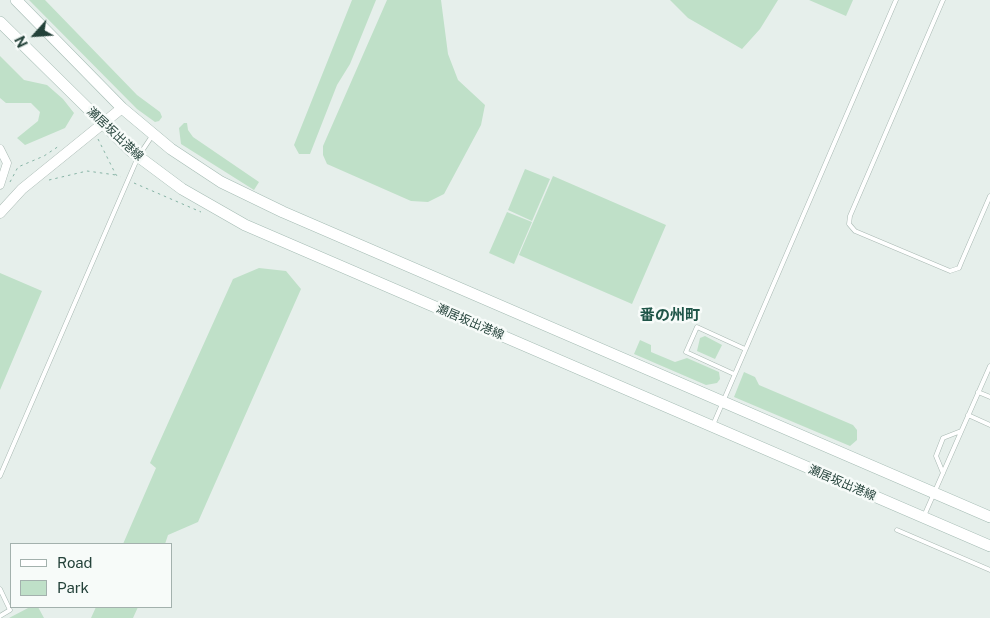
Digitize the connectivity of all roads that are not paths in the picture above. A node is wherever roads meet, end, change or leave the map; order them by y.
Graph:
1 (16, 0) edge
2 (896, 0) edge
3 (944, 0) edge
4 (0, 22) edge
5 (122, 108) junction
6 (101, 124) junction
7 (153, 135) junction
8 (0, 149) edge
9 (138, 157) junction
10 (0, 185) edge
11 (990, 196) edge
12 (0, 213) edge
13 (745, 349) junction
14 (990, 366) edge
15 (734, 374) junction
16 (978, 392) junction
17 (990, 397) edge
18 (722, 401) junction
19 (968, 415) junction
20 (990, 424) edge
21 (712, 427) junction
22 (961, 431) junction
23 (943, 473) junction
24 (0, 476) edge
25 (934, 493) junction
26 (990, 517) edge
27 (923, 518) junction
28 (897, 530) dead end
29 (990, 546) edge
30 (990, 570) edge
31 (0, 589) edge
32 (0, 616) edge

1 - 5 main road, 瀬居坂出港線
2 - 13 lane
3 - 11 lane
4 - 6 main road, 瀬居坂出港線
5 - 6 street
5 - 7 main road, 瀬居坂出港線
6 - 9 main road, 瀬居坂出港線
6 - 12 street
7 - 9 lane
7 - 18 main road, 瀬居坂出港線
8 - 10 street
9 - 21 main road, 瀬居坂出港線
9 - 24 lane
13 - 15 lane
13 - 15 lane
14 - 16 lane
15 - 18 lane
16 - 17 lane
16 - 19 lane
18 - 21 lane
18 - 25 main road, 瀬居坂出港線
19 - 20 lane
19 - 22 lane
21 - 27 main road, 瀬居坂出港線
22 - 23 lane
22 - 23 lane
23 - 25 lane
25 - 26 main road, 瀬居坂出港線
25 - 27 lane
27 - 29 main road, 瀬居坂出港線
28 - 30 lane
31 - 32 lane

